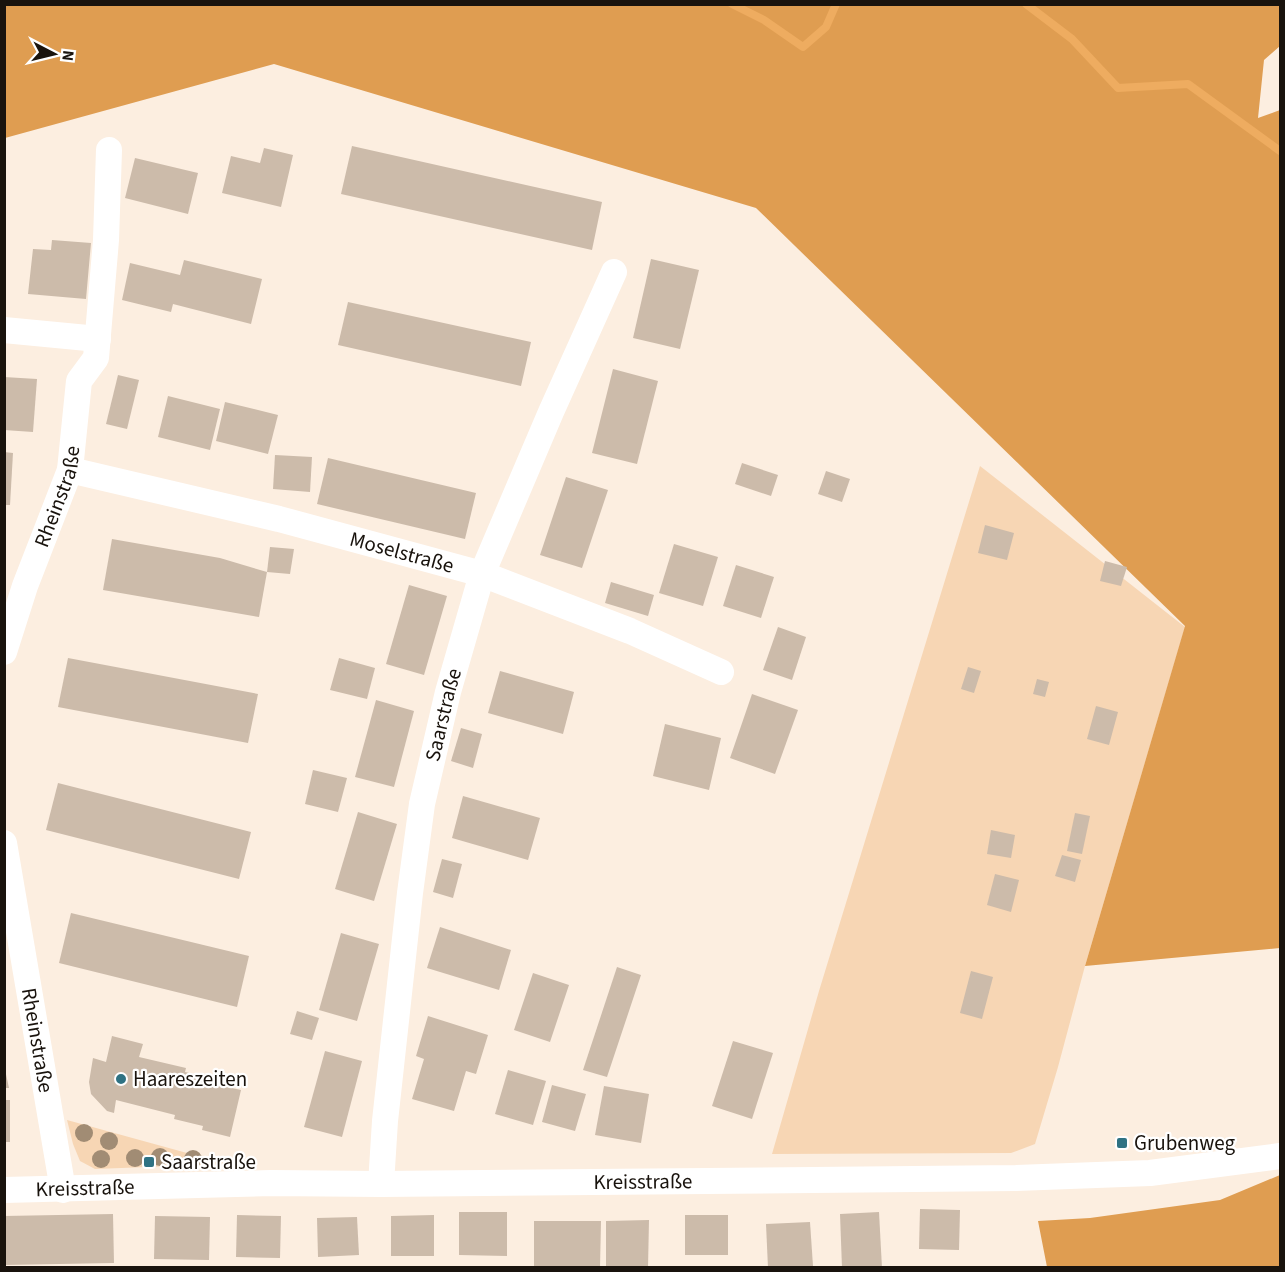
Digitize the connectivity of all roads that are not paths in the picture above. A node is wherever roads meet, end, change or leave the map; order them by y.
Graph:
1 (109, 150) dead end
2 (614, 272) dead end
3 (4, 330) edge
4 (98, 339) junction
5 (70, 470) junction
6 (482, 574) junction
7 (4, 652) edge
8 (721, 672) dead end
9 (4, 843) edge
10 (8, 892) edge
11 (1281, 1156) edge
12 (381, 1184) junction
13 (63, 1190) junction
14 (4, 1191) edge

1 - 4 street, Rheinstraße
2 - 6 street, Saarstraße
3 - 4 street
4 - 5 street, Rheinstraße
5 - 6 street, Moselstraße
5 - 7 street, Rheinstraße
6 - 8 street, Moselstraße
6 - 12 street, Saarstraße
9 - 10 street, Rheinstraße
10 - 13 street, Rheinstraße
11 - 12 street, Kreisstraße
12 - 13 street, Kreisstraße
13 - 14 street, Kreisstraße

